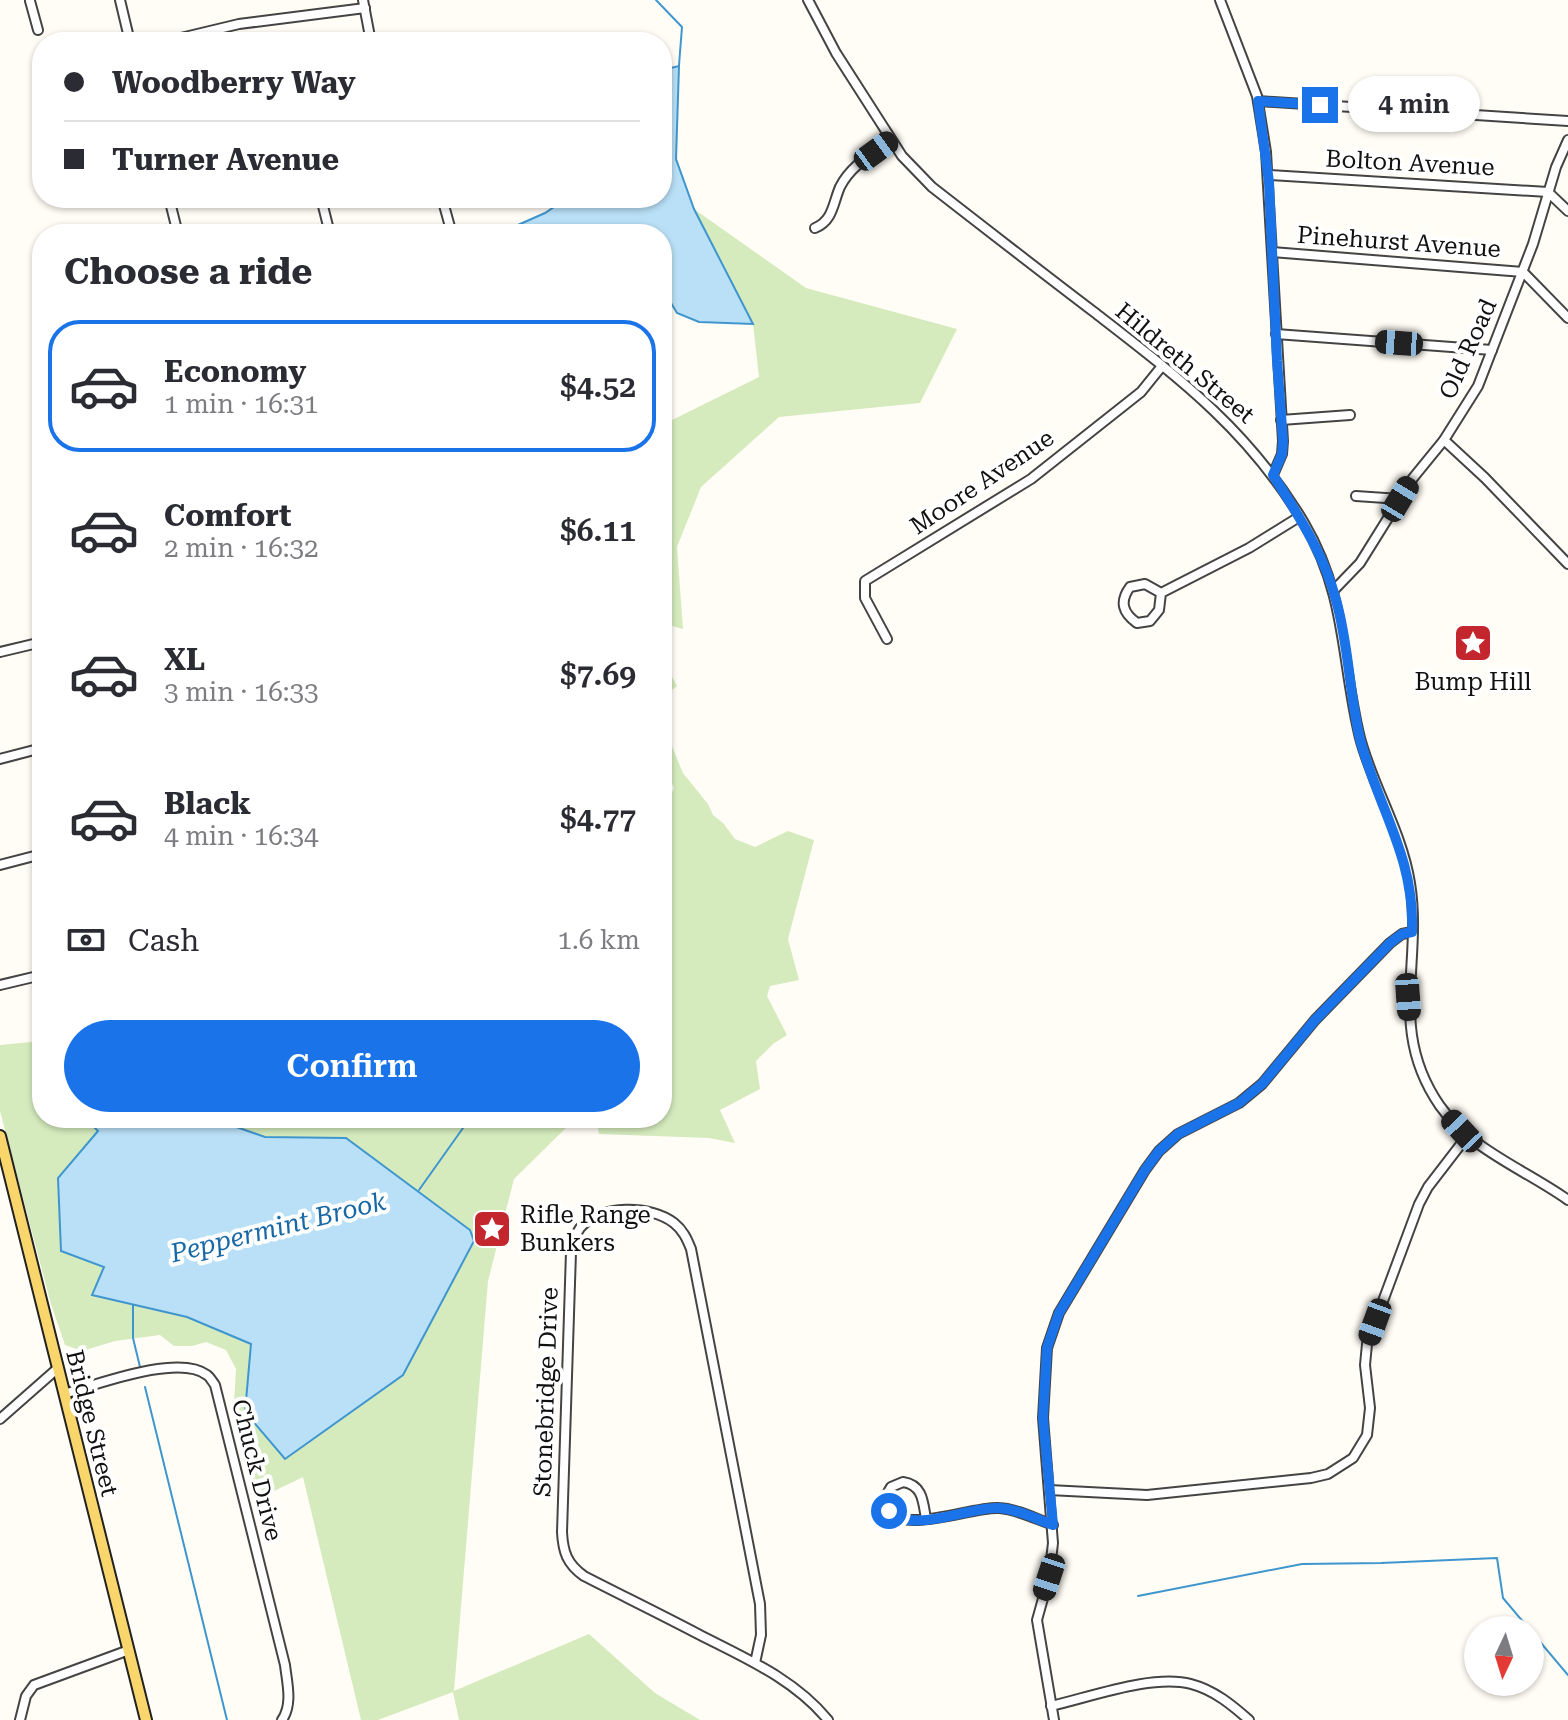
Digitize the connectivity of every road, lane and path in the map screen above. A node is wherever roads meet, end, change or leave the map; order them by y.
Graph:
1 (32, 0) edge
2 (120, 0) edge
3 (808, 0) edge
4 (1220, 0) edge
5 (364, 4) edge
6 (38, 30) dead end
7 (128, 32) edge
8 (206, 32) edge
9 (369, 32) edge
10 (1258, 101) junction
11 (1568, 121) edge
12 (891, 140) junction
13 (1568, 140) edge
14 (1269, 175) junction
15 (1548, 192) junction
16 (1568, 211) edge
17 (815, 228) dead end
18 (1272, 252) junction
19 (1523, 272) junction
20 (1568, 318) edge
21 (1276, 334) junction
22 (1492, 350) junction
23 (1162, 366) junction
24 (1350, 415) dead end
25 (1281, 420) junction
26 (1444, 440) junction
27 (1273, 475) junction
28 (1356, 496) dead end
29 (1400, 499) junction
30 (1299, 517) junction
31 (1568, 564) edge
32 (1333, 591) junction
33 (1161, 593) junction
34 (887, 639) dead end
35 (32, 644) edge
36 (0, 652) edge
37 (32, 751) edge
38 (0, 759) edge
39 (32, 857) edge
40 (0, 865) edge
41 (1412, 932) junction
42 (32, 977) edge
43 (0, 985) edge
44 (1468, 1135) junction
45 (0, 1136) edge
46 (1568, 1200) edge
47 (58, 1368) junction
48 (64, 1394) junction
49 (0, 1419) edge
50 (1049, 1490) junction
51 (926, 1519) junction
52 (1053, 1525) junction
53 (129, 1650) junction
54 (755, 1663) junction
55 (1051, 1706) junction
56 (20, 1720) edge
57 (146, 1720) edge
58 (282, 1720) edge
59 (828, 1720) edge
60 (1054, 1720) edge
61 (1249, 1720) edge

1 - 6 street
2 - 7 street
3 - 12 street, Hildreth Street
4 - 10 street
5 - 8 street
5 - 9 street
10 - 11 street
10 - 14 street
12 - 17 street
12 - 23 street, Hildreth Street
13 - 15 street, Old Road
14 - 15 street, Bolton Avenue
14 - 18 street
15 - 16 street
15 - 19 street, Old Road
18 - 19 street, Pinehurst Avenue
18 - 21 street
19 - 20 street
19 - 22 street, Old Road
21 - 22 street
21 - 25 street
22 - 26 street, Old Road
23 - 27 street, Hildreth Street
23 - 34 street, Moore Avenue
24 - 25 street
25 - 27 street
26 - 29 street, Old Road
26 - 31 street
27 - 30 street, Hildreth Street
28 - 29 street
29 - 32 street, Old Road
30 - 32 street, Hildreth Street
30 - 33 street
32 - 41 street, Hildreth Street
33 - 33 street
35 - 36 street
37 - 38 street
39 - 40 street
41 - 44 street, Hildreth Street
41 - 50 street
42 - 43 street
44 - 46 street, Hildreth Street
44 - 50 street
45 - 47 main road, Bridge Street
47 - 48 main road, Bridge Street
47 - 49 street
48 - 53 main road, Bridge Street
48 - 58 street, Chuck Drive
50 - 52 street
51 - 51 street
51 - 52 street
52 - 55 street
53 - 56 street
53 - 57 main road, Bridge Street
54 - 54 street, Stonebridge Drive
54 - 59 street, Stonebridge Drive
55 - 60 street
55 - 61 street

